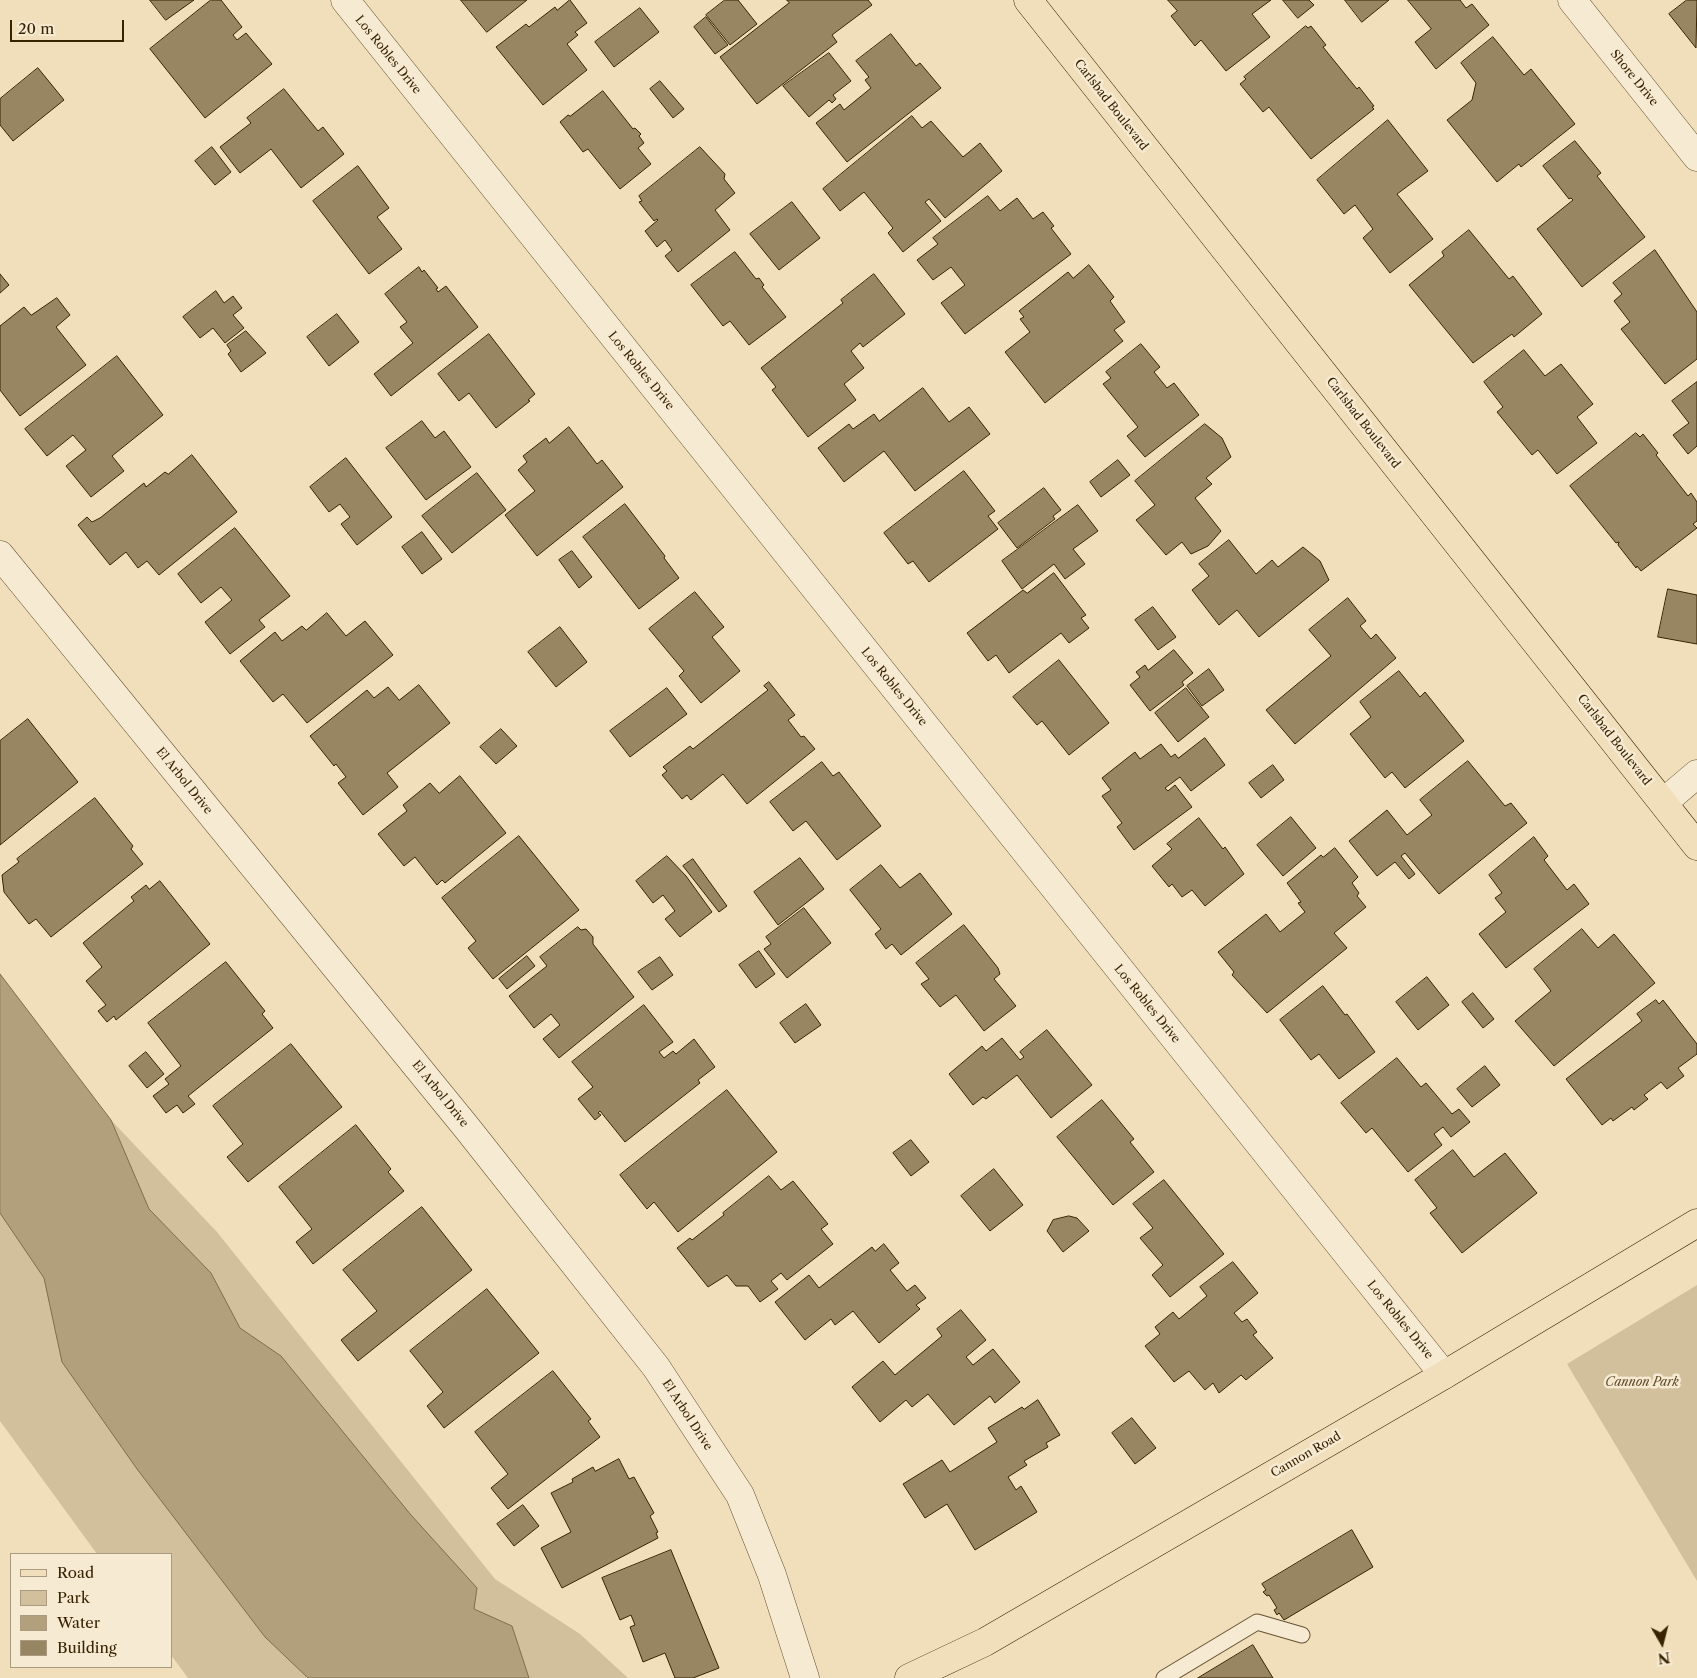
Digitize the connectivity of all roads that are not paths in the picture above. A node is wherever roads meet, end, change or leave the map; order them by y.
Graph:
1 (344, 0) edge
2 (1028, 0) edge
3 (1572, 0) edge
4 (1697, 157) edge
5 (0, 555) edge
6 (1697, 774) edge
7 (1664, 802) junction
8 (1697, 846) edge
9 (1697, 1223) edge
10 (1444, 1374) junction
11 (1302, 1635) dead end
12 (806, 1678) edge
13 (909, 1678) edge
14 (1164, 1678) edge

1 - 10 street, Los Robles Drive
2 - 7 main road, Carlsbad Boulevard
3 - 4 street, Shore Drive
5 - 12 street, El Arbol Drive
6 - 7 street
7 - 8 main road, Carlsbad Boulevard
9 - 10 main road, Cannon Road
10 - 13 main road, Cannon Road
11 - 14 lane

